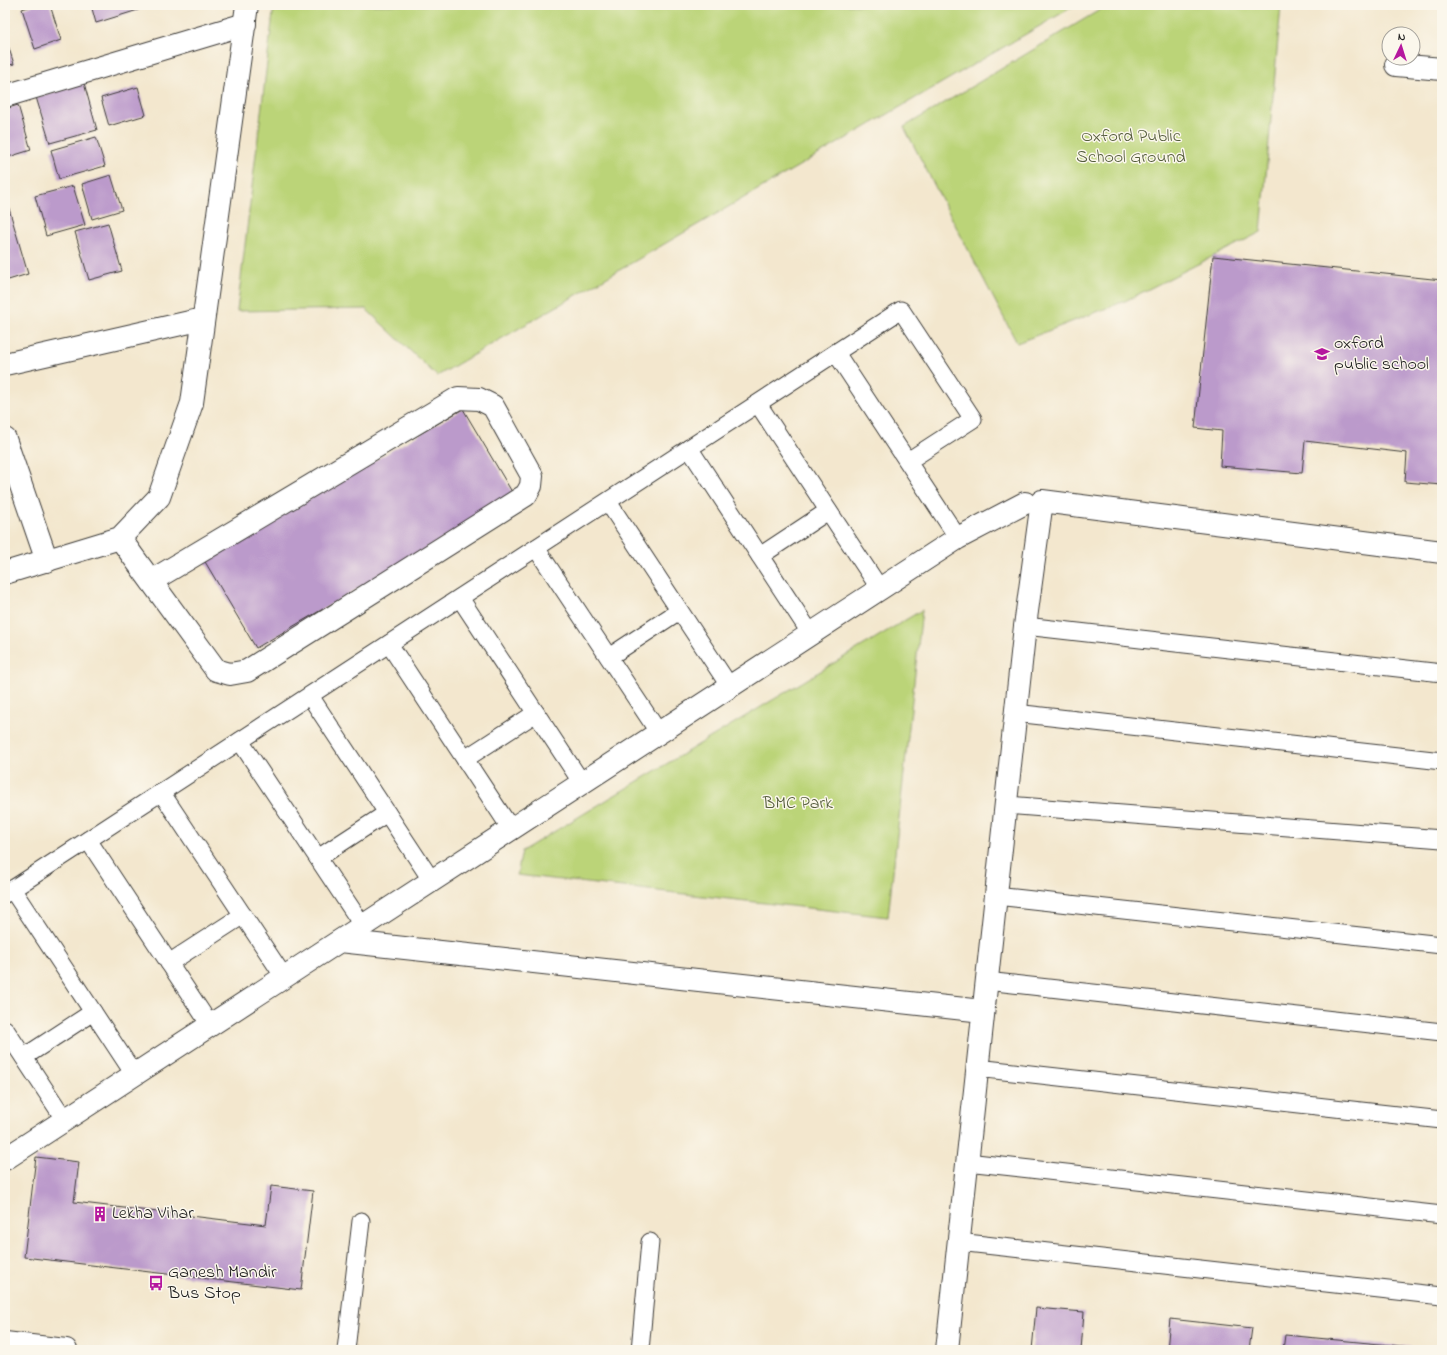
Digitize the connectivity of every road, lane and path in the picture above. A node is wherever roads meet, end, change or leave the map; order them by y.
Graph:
1 (246, 15) edge
2 (1408, 66) edge
3 (1442, 69) edge
4 (5, 96) edge
5 (203, 319) junction
6 (836, 353) junction
7 (5, 364) edge
8 (758, 404) junction
9 (5, 439) edge
10 (689, 448) junction
11 (908, 462) junction
12 (608, 502) junction
13 (1033, 502) junction
14 (828, 511) junction
15 (120, 538) junction
16 (958, 538) junction
17 (536, 548) junction
18 (1442, 552) edge
19 (760, 556) junction
20 (47, 561) junction
21 (6, 570) edge
22 (152, 581) junction
23 (880, 589) junction
24 (460, 598) junction
25 (680, 610) junction
26 (1025, 626) junction
27 (812, 634) junction
28 (389, 644) junction
29 (609, 657) junction
30 (1442, 673) edge
31 (730, 687) junction
32 (310, 696) junction
33 (536, 713) junction
34 (1016, 713) junction
35 (659, 733) junction
36 (240, 741) junction
37 (466, 758) junction
38 (1442, 761) edge
39 (582, 783) junction
40 (161, 792) junction
41 (1006, 805) junction
42 (387, 813) junction
43 (511, 829) junction
44 (1442, 839) edge
45 (88, 840) junction
46 (318, 858) junction
47 (432, 881) junction
48 (9, 892) edge
49 (996, 896) junction
50 (242, 915) junction
51 (363, 926) junction
52 (340, 941) junction
53 (1442, 945) edge
54 (169, 962) junction
55 (284, 977) junction
56 (986, 981) junction
57 (983, 1011) junction
58 (93, 1012) junction
59 (210, 1025) junction
60 (5, 1029) edge
61 (1442, 1032) edge
62 (24, 1057) junction
63 (977, 1068) junction
64 (134, 1074) junction
65 (65, 1120) junction
66 (1442, 1120) edge
67 (5, 1159) edge
68 (967, 1162) junction
69 (1442, 1215) edge
70 (361, 1222) dead end
71 (650, 1242) dead end
72 (958, 1242) junction
73 (1442, 1296) edge
74 (5, 1343) edge
75 (66, 1350) edge
76 (346, 1350) edge
77 (640, 1350) edge
78 (947, 1350) edge

1 - 4 street
1 - 5 street
2 - 3 street
5 - 7 street
5 - 15 street
6 - 8 lane
6 - 11 lane
6 - 11 lane
8 - 10 lane
8 - 14 lane
9 - 20 street
10 - 12 lane
10 - 19 lane
11 - 16 lane
12 - 17 lane
12 - 25 lane
13 - 16 street
13 - 18 street
13 - 26 street
14 - 19 lane
14 - 23 lane
15 - 20 street
15 - 22 street
16 - 23 street
17 - 24 lane
17 - 29 lane
19 - 27 lane
20 - 21 street
22 - 22 street
23 - 27 street
24 - 28 lane
24 - 33 lane
25 - 29 lane
25 - 31 lane
26 - 30 lane
26 - 34 street
27 - 31 street
28 - 32 lane
28 - 37 lane
29 - 35 lane
31 - 35 street
32 - 36 lane
32 - 42 lane
33 - 37 lane
33 - 39 lane
34 - 38 lane
34 - 41 street
35 - 39 street
36 - 40 lane
36 - 46 lane
37 - 43 lane
39 - 43 street
40 - 45 lane
40 - 50 lane
41 - 44 lane
41 - 49 street
42 - 46 lane
42 - 47 lane
43 - 47 street
45 - 48 lane
45 - 54 lane
46 - 51 lane
47 - 51 street
48 - 58 lane
49 - 53 lane
49 - 56 street
50 - 54 lane
50 - 55 lane
51 - 52 street
52 - 55 street
52 - 57 street
54 - 59 lane
55 - 59 street
56 - 57 street
56 - 61 lane
57 - 63 street
58 - 62 lane
58 - 64 lane
59 - 64 street
60 - 62 lane
62 - 65 lane
63 - 66 lane
63 - 68 street
64 - 65 street
65 - 67 street
68 - 69 lane
68 - 72 street
70 - 76 lane
71 - 77 lane
72 - 73 lane
72 - 78 street
74 - 75 street

